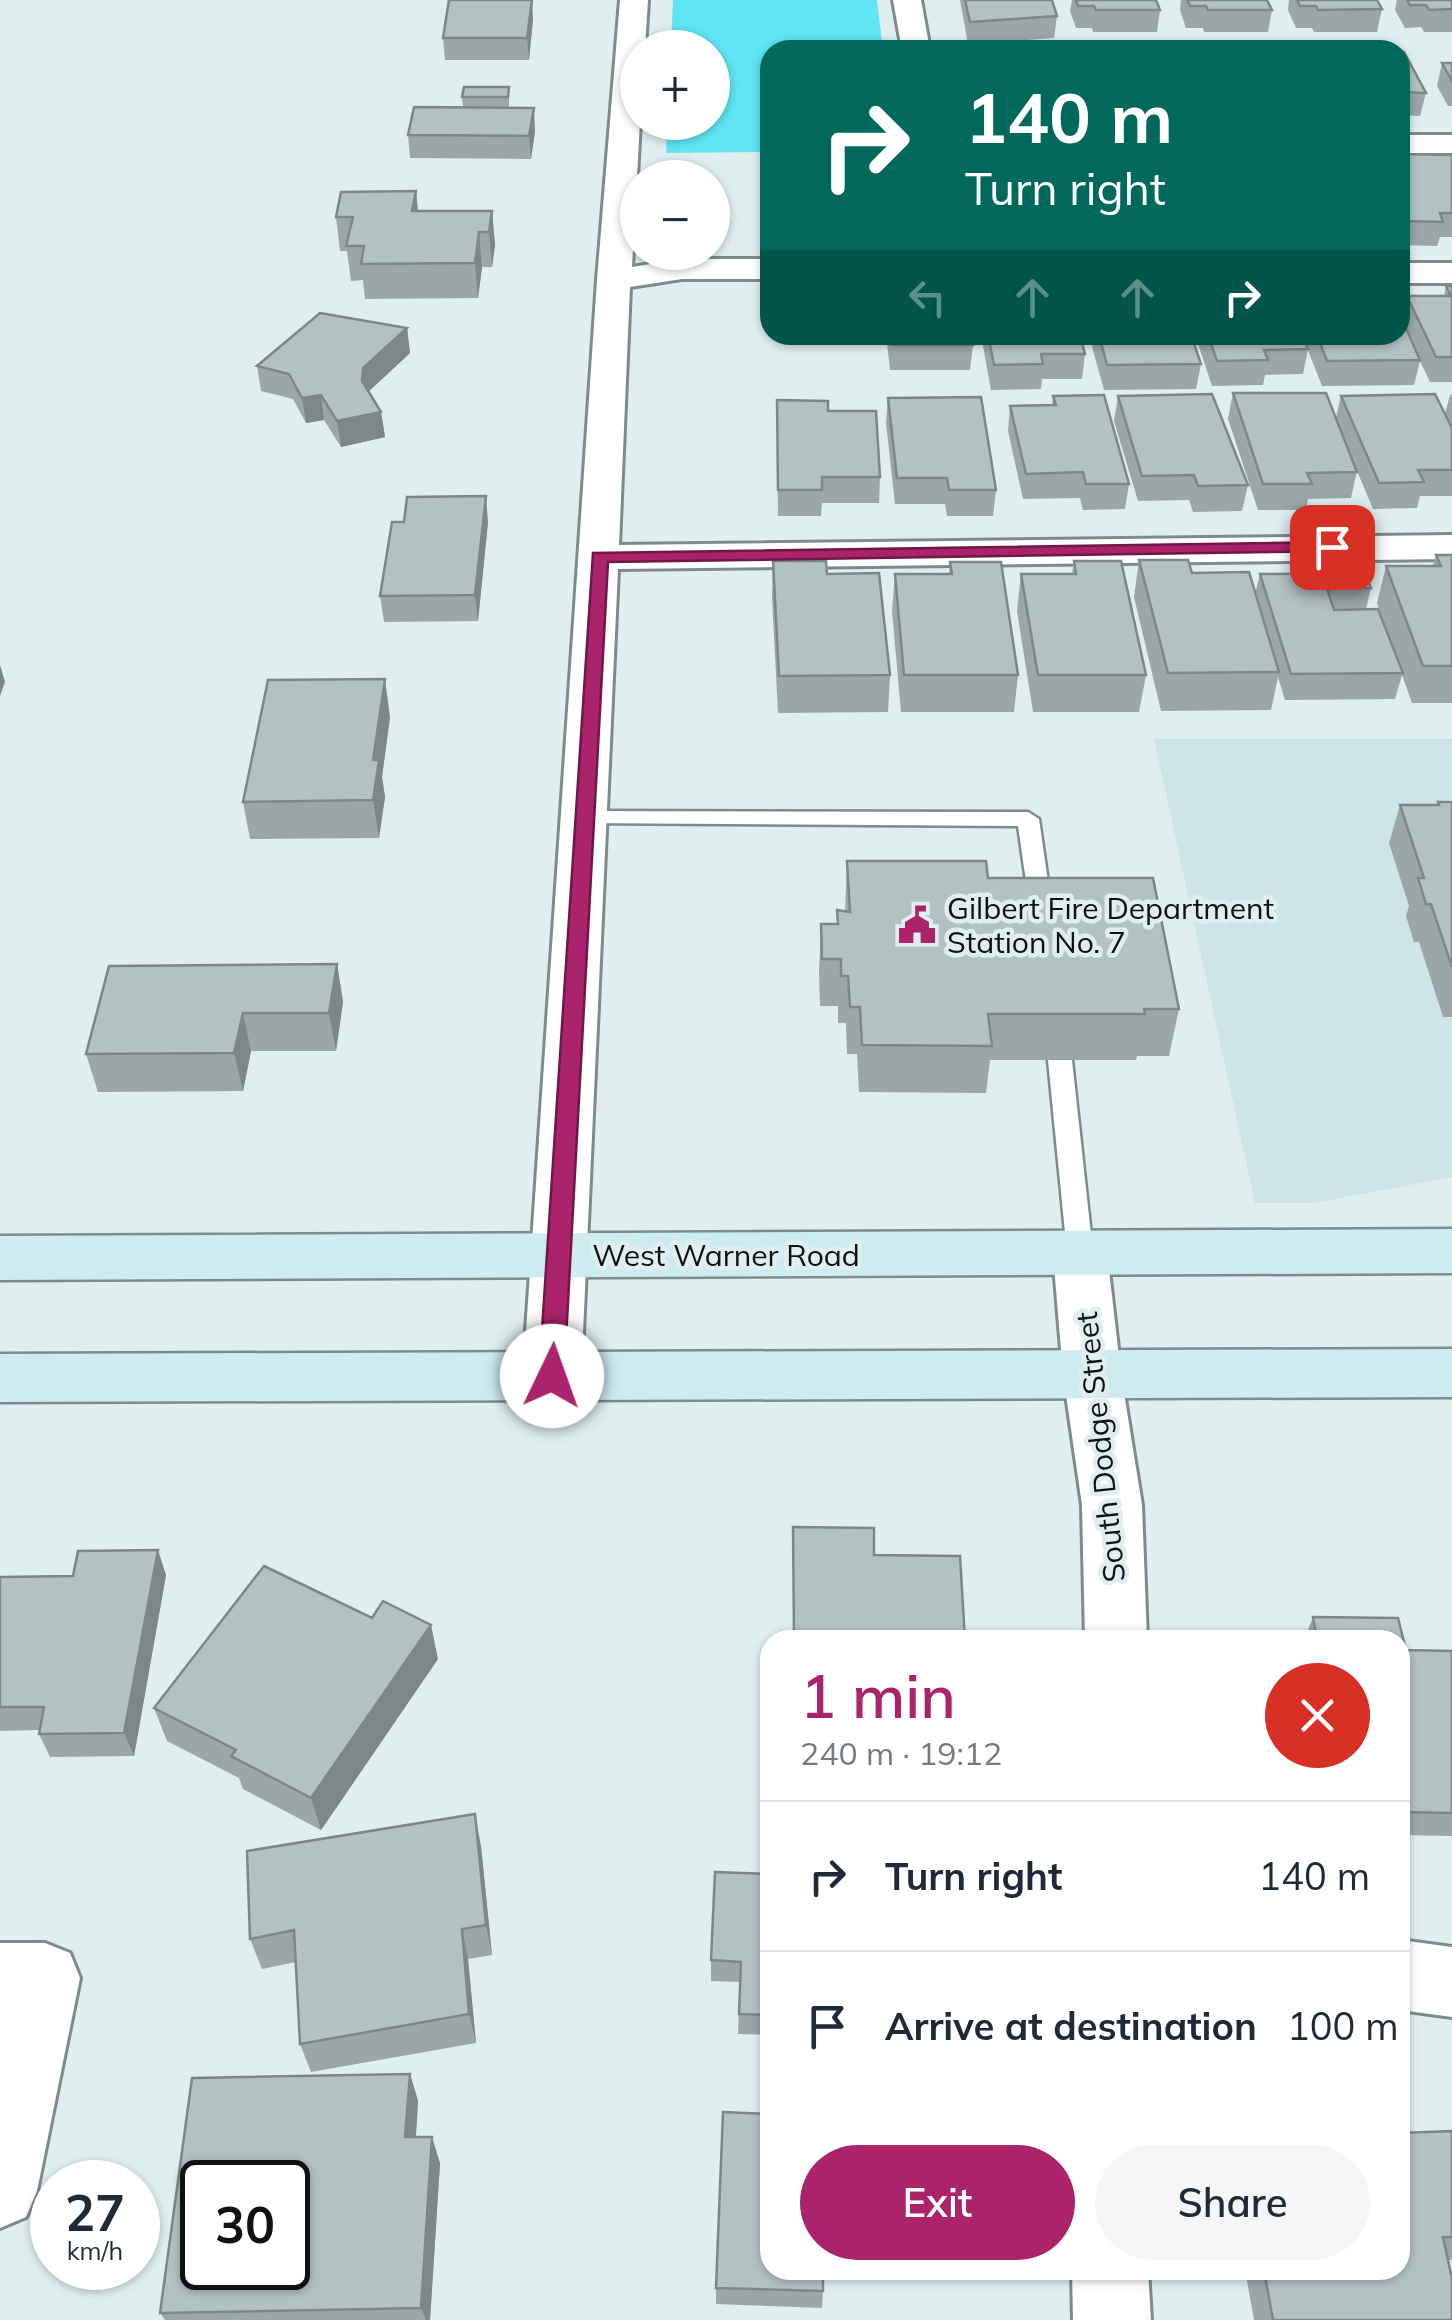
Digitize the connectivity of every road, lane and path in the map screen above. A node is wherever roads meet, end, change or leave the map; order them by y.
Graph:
1 (634, 0) edge
2 (907, 0) edge
3 (914, 40) edge
4 (1410, 144) edge
5 (1452, 144) edge
6 (760, 269) edge
7 (1410, 273) edge
8 (1452, 273) edge
9 (614, 280) junction
10 (760, 289) edge
11 (1452, 547) edge
12 (599, 557) junction
13 (584, 818) junction
14 (1044, 925) edge
15 (1060, 1060) edge
16 (1452, 1251) edge
17 (1080, 1253) junction
18 (559, 1256) junction
19 (0, 1258) edge
20 (1452, 1373) edge
21 (1092, 1374) junction
22 (552, 1376) junction
23 (0, 1378) edge
24 (1116, 1630) edge
25 (1410, 1976) edge
26 (23, 1978) edge
27 (1452, 1982) edge
28 (0, 2190) edge
29 (1110, 2280) edge
30 (1112, 2320) edge

1 - 9 street
2 - 3 street
4 - 5 street
6 - 9 street
7 - 8 street
9 - 10 street
9 - 12 street
11 - 12 street
12 - 13 street
13 - 14 lane
13 - 18 street
15 - 17 lane
16 - 17 main road, West Warner Road
17 - 18 main road, West Warner Road
17 - 21 street, South Dodge Street
18 - 19 main road, West Warner Road
18 - 22 street
20 - 21 main road
21 - 22 main road
21 - 24 street, South Dodge Street
22 - 23 main road
25 - 27 street
26 - 28 street
29 - 30 street

